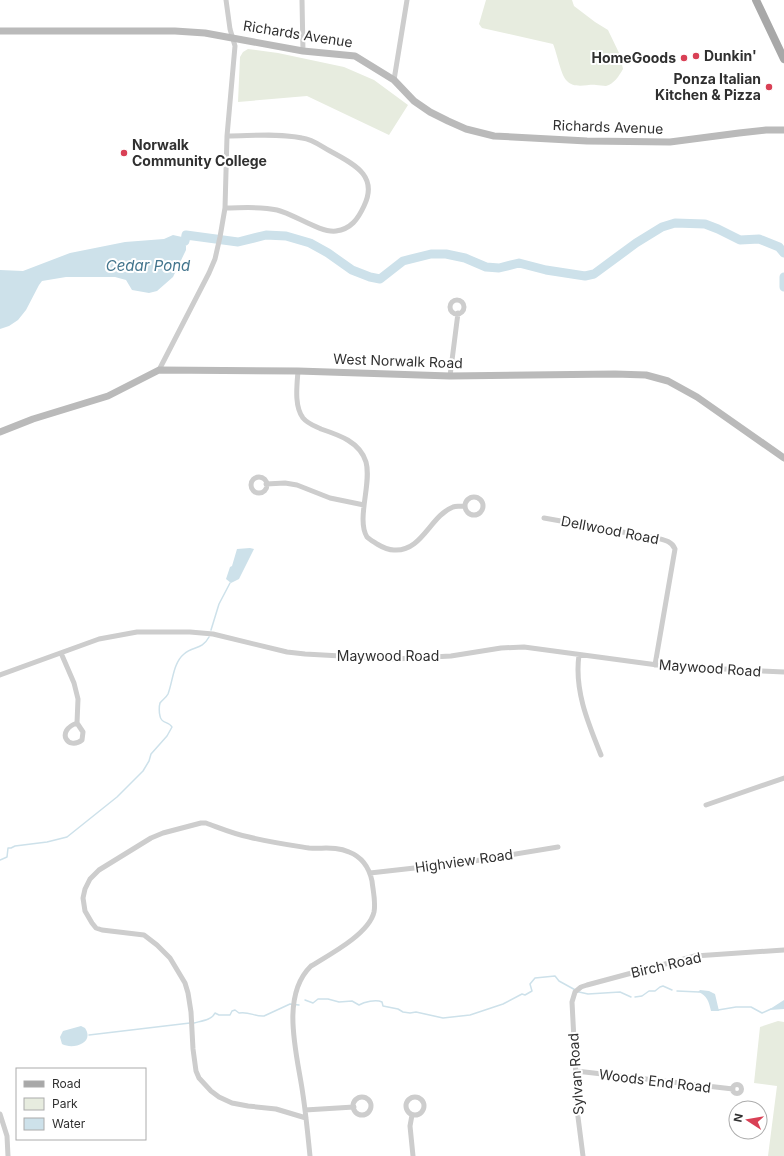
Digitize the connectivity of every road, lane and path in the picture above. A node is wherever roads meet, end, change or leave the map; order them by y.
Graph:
1 (226, 0) edge
2 (302, 0) edge
3 (406, 0) edge
4 (756, 0) edge
5 (0, 31) edge
6 (233, 37) junction
7 (303, 51) junction
8 (784, 59) edge
9 (394, 80) junction
10 (784, 130) edge
11 (227, 136) junction
12 (225, 208) junction
13 (458, 313) dead end
14 (159, 370) junction
15 (298, 371) junction
16 (450, 376) junction
17 (0, 432) edge
18 (784, 458) edge
19 (266, 484) dead end
20 (364, 505) junction
21 (465, 506) dead end
22 (544, 518) dead end
23 (61, 653) junction
24 (579, 655) junction
25 (654, 665) junction
26 (784, 672) edge
27 (0, 674) edge
28 (77, 723) dead end
29 (601, 755) dead end
30 (784, 778) edge
31 (706, 805) dead end
32 (558, 847) dead end
33 (370, 874) junction
34 (784, 950) edge
35 (576, 991) joint
36 (576, 1072) junction
37 (733, 1089) dead end
38 (354, 1106) dead end
39 (305, 1110) junction
40 (0, 1114) edge
41 (412, 1115) dead end
42 (306, 1118) junction
43 (8, 1156) edge
44 (310, 1156) edge
45 (413, 1156) edge
46 (583, 1156) edge

1 - 6 street
2 - 7 street
3 - 9 street
4 - 8 main road
5 - 6 main road, Richards Avenue
6 - 7 main road, Richards Avenue
6 - 11 street
7 - 9 main road, Richards Avenue
9 - 10 main road, Richards Avenue
11 - 12 street
11 - 12 street
12 - 14 street
13 - 16 street
14 - 15 main road, West Norwalk Road
14 - 17 main road, West Norwalk Road
15 - 16 main road, West Norwalk Road
15 - 20 street
16 - 18 main road, West Norwalk Road
19 - 20 street
20 - 21 street
22 - 25 street, Dellwood Road
23 - 24 street, Maywood Road
23 - 27 street, Maywood Road
23 - 28 street
24 - 25 street, Maywood Road
24 - 29 street
25 - 26 street, Maywood Road
30 - 31 street
32 - 33 street, Highview Road
33 - 39 street
33 - 42 street
34 - 35 street, Birch Road
35 - 36 street, Sylvan Road
36 - 37 street, Woods End Road
36 - 46 street, Sylvan Road
38 - 39 street
39 - 42 street
40 - 43 street
41 - 45 street
42 - 44 street

